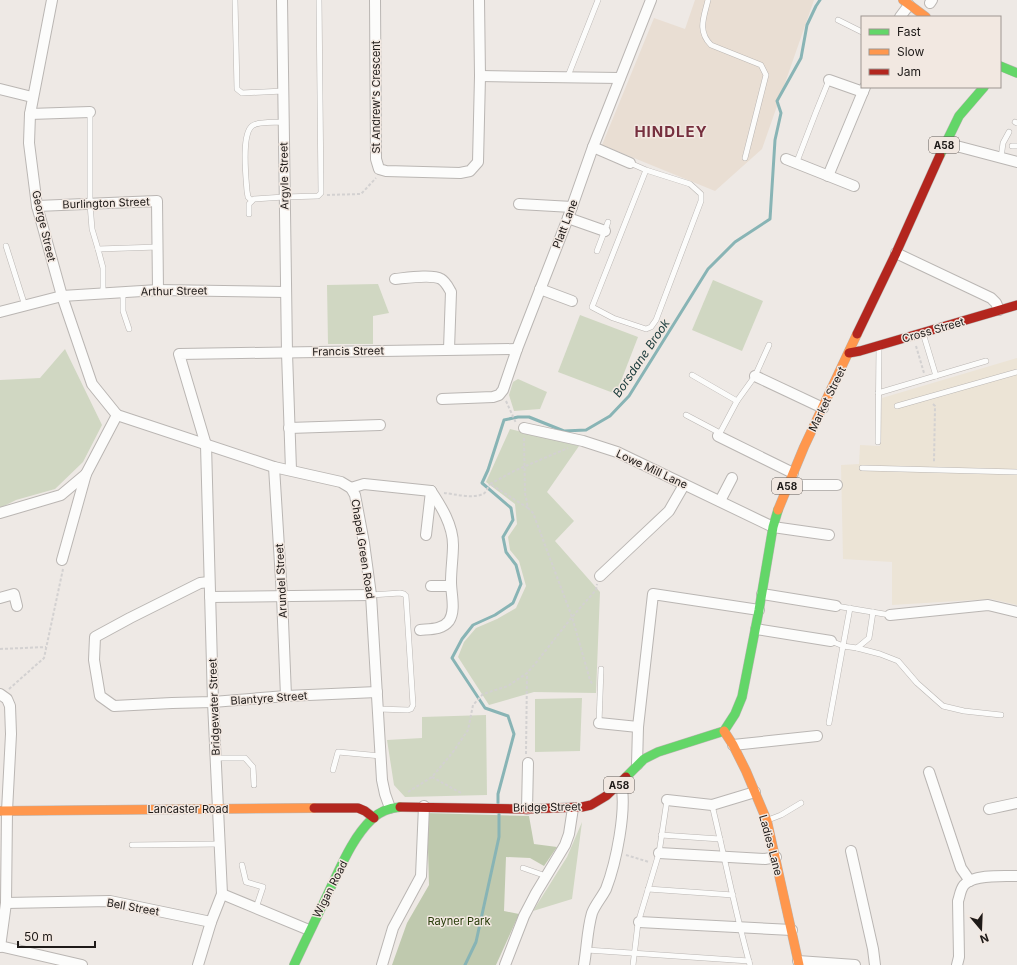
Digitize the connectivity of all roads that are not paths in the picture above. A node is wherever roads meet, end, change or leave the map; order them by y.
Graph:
1 (52, 0) edge
2 (235, 0) edge
3 (282, 0) edge
4 (318, 0) edge
5 (376, 0) edge
6 (479, 0) edge
7 (598, 0) edge
8 (651, 0) edge
9 (708, 0) edge
10 (906, 2) edge
11 (900, 16) edge
12 (925, 16) edge
13 (838, 20) dead end
14 (861, 32) edge
15 (1002, 69) edge
16 (1017, 73) edge
17 (480, 76) junction
18 (568, 76) junction
19 (620, 78) junction
20 (830, 80) joint
21 (983, 88) edge
22 (0, 89) edge
23 (970, 89) dead end
24 (864, 90) edge
25 (283, 91) junction
26 (32, 97) junction
27 (90, 112) joint
28 (30, 114) junction
29 (959, 116) junction
30 (283, 122) junction
31 (1009, 132) dead end
32 (945, 143) junction
33 (593, 147) junction
34 (746, 158) dead end
35 (1001, 158) junction
36 (786, 159) dead end
37 (1017, 162) edge
38 (630, 163) joint
39 (796, 164) junction
40 (646, 170) junction
41 (828, 176) junction
42 (854, 186) dead end
43 (284, 197) junction
44 (251, 200) junction
45 (90, 204) junction
46 (519, 204) dead end
47 (37, 206) junction
48 (572, 207) junction
49 (249, 214) dead end
50 (568, 218) junction
51 (607, 226) joint
52 (6, 246) dead end
53 (158, 247) junction
54 (98, 249) junction
55 (597, 251) dead end
56 (896, 253) junction
57 (395, 279) dead end
58 (158, 290) junction
59 (540, 290) junction
60 (122, 292) junction
61 (286, 292) junction
62 (103, 294) junction
63 (62, 296) junction
64 (572, 302) dead end
65 (1017, 305) edge
66 (25, 306) junction
67 (1000, 310) junction
68 (0, 312) edge
69 (129, 329) dead end
70 (923, 332) junction
71 (768, 345) dead end
72 (879, 346) junction
73 (449, 349) junction
74 (517, 349) junction
75 (287, 353) junction
76 (179, 354) joint
77 (849, 354) junction
78 (986, 361) dead end
79 (1017, 372) edge
80 (692, 375) dead end
81 (755, 376) junction
82 (936, 376) junction
83 (878, 393) junction
84 (442, 399) dead end
85 (737, 401) junction
86 (897, 406) dead end
87 (823, 408) junction
88 (686, 415) dead end
89 (117, 416) junction
90 (380, 425) dead end
91 (289, 428) junction
92 (524, 428) road end
93 (719, 435) junction
94 (878, 442) dead end
95 (206, 445) junction
96 (274, 466) junction
97 (862, 468) dead end
98 (291, 470) junction
99 (1017, 472) edge
100 (793, 473) junction
101 (86, 474) junction
102 (732, 478) dead end
103 (788, 484) junction
104 (684, 485) junction
105 (837, 485) dead end
106 (351, 488) junction
107 (431, 491) junction
108 (720, 501) junction
109 (0, 513) edge
110 (773, 527) junction
111 (426, 535) dead end
112 (829, 535) dead end
113 (62, 560) road end
114 (600, 576) road end
115 (209, 582) junction
116 (431, 586) dead end
117 (451, 586) junction
118 (762, 594) junction
119 (371, 595) junction
120 (282, 596) junction
121 (210, 597) junction
122 (0, 598) edge
123 (17, 606) dead end
124 (836, 606) joint
125 (850, 608) junction
126 (759, 610) junction
127 (872, 612) junction
128 (1017, 612) edge
129 (890, 615) joint
130 (756, 629) junction
131 (420, 630) dead end
132 (831, 641) joint
133 (843, 646) junction
134 (857, 648) junction
135 (602, 669) dead end
136 (377, 692) junction
137 (1, 695) edge
138 (286, 696) junction
139 (213, 702) junction
140 (378, 709) junction
141 (1001, 715) dead end
142 (599, 723) joint
143 (829, 723) dead end
144 (638, 727) junction
145 (724, 731) junction
146 (817, 736) dead end
147 (732, 745) junction
148 (381, 756) junction
149 (216, 758) junction
150 (528, 763) road end
151 (637, 765) junction
152 (333, 770) dead end
153 (929, 772) dead end
154 (621, 783) junction
155 (254, 785) dead end
156 (755, 792) junction
157 (667, 800) joint
158 (801, 803) dead end
159 (712, 805) junction
160 (424, 806) junction
161 (1012, 806) edge
162 (390, 808) junction
163 (573, 808) junction
164 (218, 809) junction
165 (527, 809) junction
166 (989, 809) dead end
167 (4, 811) edge
168 (374, 818) junction
169 (767, 821) junction
170 (661, 835) junction
171 (720, 839) junction
172 (220, 844) junction
173 (132, 845) dead end
174 (851, 851) dead end
175 (659, 853) junction
176 (724, 856) junction
177 (776, 857) junction
178 (242, 865) dead end
179 (523, 868) dead end
180 (546, 876) junction
181 (1017, 876) edge
182 (970, 880) junction
183 (648, 889) junction
184 (222, 894) junction
185 (732, 895) junction
186 (6, 903) junction
187 (256, 908) junction
188 (211, 922) junction
189 (639, 922) junction
190 (739, 926) junction
191 (309, 930) junction
192 (792, 930) junction
193 (0, 947) edge
194 (587, 950) junction
195 (634, 953) junction
196 (749, 963) edge
197 (798, 963) edge
198 (82, 965) edge
199 (198, 965) edge
200 (294, 965) edge
201 (382, 965) edge
202 (505, 965) edge
203 (584, 965) edge
204 (633, 965) edge
205 (855, 965) edge
206 (875, 965) edge
207 (957, 965) edge

1 - 26 street, George Street
2 - 25 lane
3 - 25 street, Argyle Street
4 - 43 lane
5 - 17 street, St Andrew's Crescent
6 - 17 street
7 - 18 lane
8 - 19 street, Platt Lane
9 - 34 lane
10 - 11 street
10 - 12 main road
13 - 14 lane
15 - 16 main road
17 - 18 street
18 - 19 street
19 - 33 street, Platt Lane
20 - 24 street
20 - 39 lane
21 - 29 main road, Market Street / A58
22 - 26 street
23 - 29 main road
24 - 41 street
25 - 30 street, Argyle Street
26 - 28 street, George Street
27 - 28 street
27 - 45 lane
28 - 47 street, George Street
29 - 32 main road, Market Street / A58
30 - 43 street, Argyle Street
30 - 44 lane
31 - 35 lane
32 - 35 street
32 - 56 main road, Market Street / A58
33 - 38 street
33 - 48 street, Platt Lane
35 - 37 street
36 - 39 street
38 - 40 lane
39 - 41 street
40 - 40 lane
41 - 42 street
43 - 44 lane
43 - 61 street, Argyle Street
44 - 49 lane
45 - 47 street, Burlington Street
45 - 53 street, Burlington Street
45 - 54 lane
46 - 48 street
47 - 63 street, George Street
48 - 50 street, Platt Lane
50 - 51 street
50 - 59 street, Platt Lane
51 - 55 lane
52 - 66 lane
53 - 54 lane
53 - 58 street, Burlington Street
54 - 62 lane
56 - 67 street
56 - 77 main road, Market Street / A58
57 - 73 street
58 - 60 street, Arthur Street
58 - 61 street, Arthur Street
59 - 64 street
59 - 74 street, Platt Lane
60 - 62 street, Arthur Street
60 - 69 lane
61 - 75 street, Argyle Street
62 - 63 street, Arthur Street
63 - 66 street, Arthur Street
63 - 89 street, George Street
65 - 67 main road, Cross Street
66 - 68 street, Arthur Street
67 - 70 main road, Cross Street
70 - 72 main road, Cross Street
70 - 82 lane
71 - 81 lane
72 - 77 main road, Cross Street
72 - 83 lane
73 - 74 street, Francis Street
73 - 75 street, Francis Street
74 - 84 street, Platt Lane
75 - 76 street, Francis Street
75 - 91 street, Argyle Street
76 - 95 street, Bridgewater Street
77 - 87 main road, Market Street / A58
78 - 82 lane
79 - 86 lane
80 - 85 lane
81 - 85 lane
81 - 87 street
82 - 83 lane
83 - 94 lane
85 - 93 lane
87 - 100 main road, Market Street / A58
88 - 93 lane
89 - 95 street, Chapel Green Road
89 - 101 street
90 - 91 street
91 - 98 street, Argyle Street
92 - 104 street, Lowe Mill Lane
93 - 100 street
95 - 96 street, Chapel Green Road
95 - 115 street, Bridgewater Street
96 - 98 street, Chapel Green Road
96 - 120 street, Arundel Street
97 - 99 lane
98 - 106 street, Chapel Green Road
100 - 103 main road, Market Street / A58
101 - 109 street
101 - 113 street
102 - 108 street
103 - 105 street
103 - 110 main road, Market Street / A58
104 - 108 street, Lowe Mill Lane
104 - 114 street
106 - 107 street
106 - 119 street, Chapel Green Road
107 - 111 street
107 - 117 street
108 - 110 street, Lowe Mill Lane
110 - 112 street, Lowe Mill Lane
110 - 118 main road, Market Street / A58
115 - 121 street, Bridgewater Street
115 - 139 street, Blantyre Street
116 - 117 street
117 - 131 street
118 - 124 street
118 - 126 main road, Market Street / A58
119 - 120 street
119 - 136 street, Chapel Green Road
119 - 140 lane
120 - 121 street
120 - 138 street, Arundel Street
121 - 139 street, Bridgewater Street
122 - 123 street
124 - 125 lane
125 - 127 lane
125 - 133 lane
126 - 130 main road, Market Street / A58
126 - 144 street
127 - 129 lane
127 - 134 lane
128 - 129 street
130 - 132 street
130 - 145 main road, Market Street / A58
132 - 133 lane
133 - 134 lane
133 - 143 lane
134 - 141 lane
135 - 142 lane
136 - 138 street, Blantyre Street
136 - 140 street, Chapel Green Road
137 - 167 street
138 - 139 street, Blantyre Street
139 - 149 street, Bridgewater Street
140 - 148 street, Chapel Green Road
142 - 144 street
144 - 151 street
145 - 147 main road, Ladies Lane
145 - 151 main road, Bridge Street / A58
146 - 147 street
147 - 156 main road, Ladies Lane
148 - 152 lane
148 - 162 street, Chapel Green Road
149 - 155 lane
149 - 164 street, Bridgewater Street
150 - 165 street
151 - 154 main road, Bridge Street / A58
153 - 182 street
154 - 163 main road, Bridge Street / A58
154 - 194 street
156 - 159 street
156 - 169 main road, Ladies Lane
157 - 159 street
157 - 170 lane
158 - 169 lane
159 - 171 lane
160 - 162 main road, Bridge Street / A58
160 - 165 main road, Bridge Street / A58
160 - 201 street
161 - 166 street
162 - 168 main road, Bridge Street / A58
163 - 165 main road, Bridge Street / A58
163 - 180 street
164 - 167 main road, Lancaster Road
164 - 168 main road, Lancaster Road
164 - 172 street, Bridgewater Street
167 - 186 street
168 - 191 main road, Wigan Road / A58
169 - 177 main road, Ladies Lane
170 - 171 lane
170 - 175 lane
171 - 176 lane
172 - 173 lane
172 - 184 street, Bridgewater Street
174 - 206 street
175 - 176 street
175 - 183 lane
176 - 177 street
176 - 185 lane
177 - 192 main road, Ladies Lane
178 - 187 lane
179 - 180 lane
180 - 202 street
181 - 182 street
182 - 207 street
183 - 185 lane
183 - 189 lane
184 - 187 street
184 - 188 street, Bridgewater Street
185 - 190 lane
186 - 188 street, Bell Street
186 - 193 street
187 - 191 street
188 - 199 street, Bridgewater Street
189 - 190 street
189 - 195 lane
190 - 192 street
190 - 196 lane
191 - 200 main road, Wigan Road / A58
192 - 197 main road, Ladies Lane
193 - 198 street
194 - 195 lane
194 - 203 street
195 - 196 lane
195 - 204 lane
197 - 205 street

